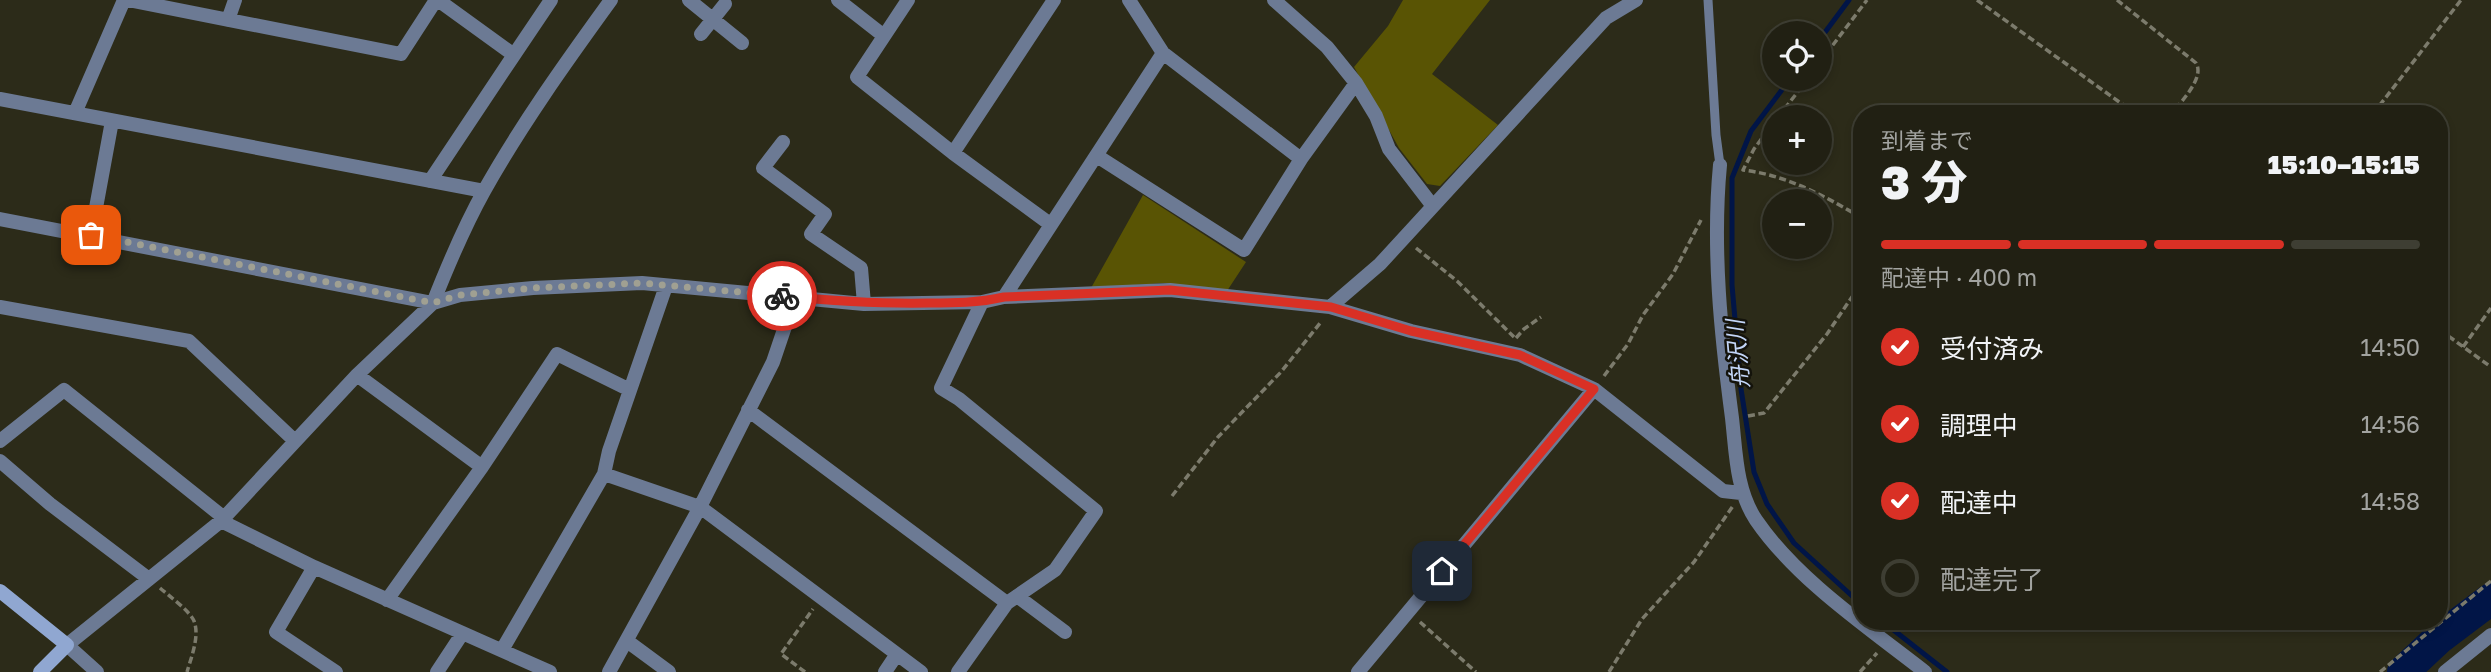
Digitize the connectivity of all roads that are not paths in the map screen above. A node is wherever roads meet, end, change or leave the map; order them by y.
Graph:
1 (126, 0) edge
2 (235, 0) edge
3 (437, 0) edge
4 (551, 0) edge
5 (611, 0) edge
6 (689, 0) edge
7 (838, 0) edge
8 (908, 0) edge
9 (1054, 0) edge
10 (1129, 0) edge
11 (1273, 0) edge
12 (1636, 0) edge
13 (1708, 0) edge
14 (725, 4) dead end
15 (713, 19) junction
16 (228, 20) junction
17 (701, 34) dead end
18 (884, 36) junction
19 (742, 43) dead end
20 (1163, 53) junction
21 (514, 55) junction
22 (1356, 83) junction
23 (0, 99) edge
24 (75, 113) junction
25 (112, 121) junction
26 (783, 142) dead end
27 (953, 153) junction
28 (1097, 156) junction
29 (1301, 159) junction
30 (1720, 165) joint
31 (430, 180) junction
32 (484, 191) junction
33 (1432, 205) junction
34 (0, 219) edge
35 (1050, 224) junction
36 (91, 235) junction
37 (666, 286) junction
38 (795, 297) junction
39 (1004, 297) junction
40 (982, 302) junction
41 (433, 303) junction
42 (864, 304) junction
43 (0, 307) edge
44 (1331, 307) junction
45 (357, 375) junction
46 (1594, 389) junction
47 (630, 390) junction
48 (748, 410) junction
49 (1, 439) edge
50 (295, 442) junction
51 (0, 461) edge
52 (482, 467) junction
53 (604, 474) junction
54 (1741, 493) junction
55 (700, 507) junction
56 (222, 519) junction
57 (314, 568) junction
58 (149, 579) junction
59 (0, 591) edge
60 (387, 600) junction
61 (1012, 600) junction
62 (1853, 616) edge
63 (1869, 630) edge
64 (1065, 632) dead end
65 (462, 634) junction
66 (2491, 635) edge
67 (627, 641) junction
68 (67, 645) junction
69 (502, 650) junction
70 (897, 654) junction
71 (40, 672) edge
72 (97, 672) edge
73 (336, 672) edge
74 (437, 672) edge
75 (550, 672) edge
76 (609, 672) edge
77 (669, 672) edge
78 (885, 672) edge
79 (921, 672) edge
80 (958, 672) edge
81 (1358, 672) edge
82 (1926, 672) edge
83 (2445, 672) edge

1 - 16 street
1 - 24 street
2 - 16 street
3 - 16 street
3 - 21 street
4 - 21 street
5 - 32 street
6 - 15 street
7 - 18 street
8 - 18 street
9 - 27 street
10 - 20 street
11 - 22 street
12 - 33 street
13 - 30 lane
14 - 15 street
15 - 17 street
15 - 19 street
18 - 27 street
20 - 28 street
20 - 29 street
21 - 31 street
22 - 29 street
22 - 33 street
23 - 24 street
24 - 25 street
25 - 31 street
25 - 36 street
26 - 42 street
27 - 35 street
28 - 29 street
28 - 35 street
30 - 54 street
31 - 32 street
32 - 41 street
33 - 44 street
34 - 36 street
35 - 39 street
36 - 41 street
37 - 38 street
37 - 41 street
37 - 47 street
38 - 42 street
38 - 48 street
39 - 40 street
39 - 44 street
40 - 42 street
40 - 61 street
41 - 45 street
43 - 50 street
44 - 46 street
45 - 50 street
45 - 52 street
46 - 54 street
46 - 81 street
47 - 52 street
47 - 53 street
48 - 55 street
48 - 61 street
49 - 56 street
50 - 56 street
51 - 58 street
52 - 60 street
53 - 55 street
53 - 69 street
54 - 62 street
55 - 67 street
55 - 70 street
56 - 57 street
56 - 58 street
57 - 60 street
57 - 73 street
58 - 68 street
59 - 68 street
60 - 65 street
61 - 64 street
61 - 80 street
63 - 82 street
65 - 69 street
65 - 74 street
66 - 83 street
67 - 76 street
67 - 77 street
68 - 71 street
68 - 72 street
69 - 75 street
70 - 78 street
70 - 79 street

